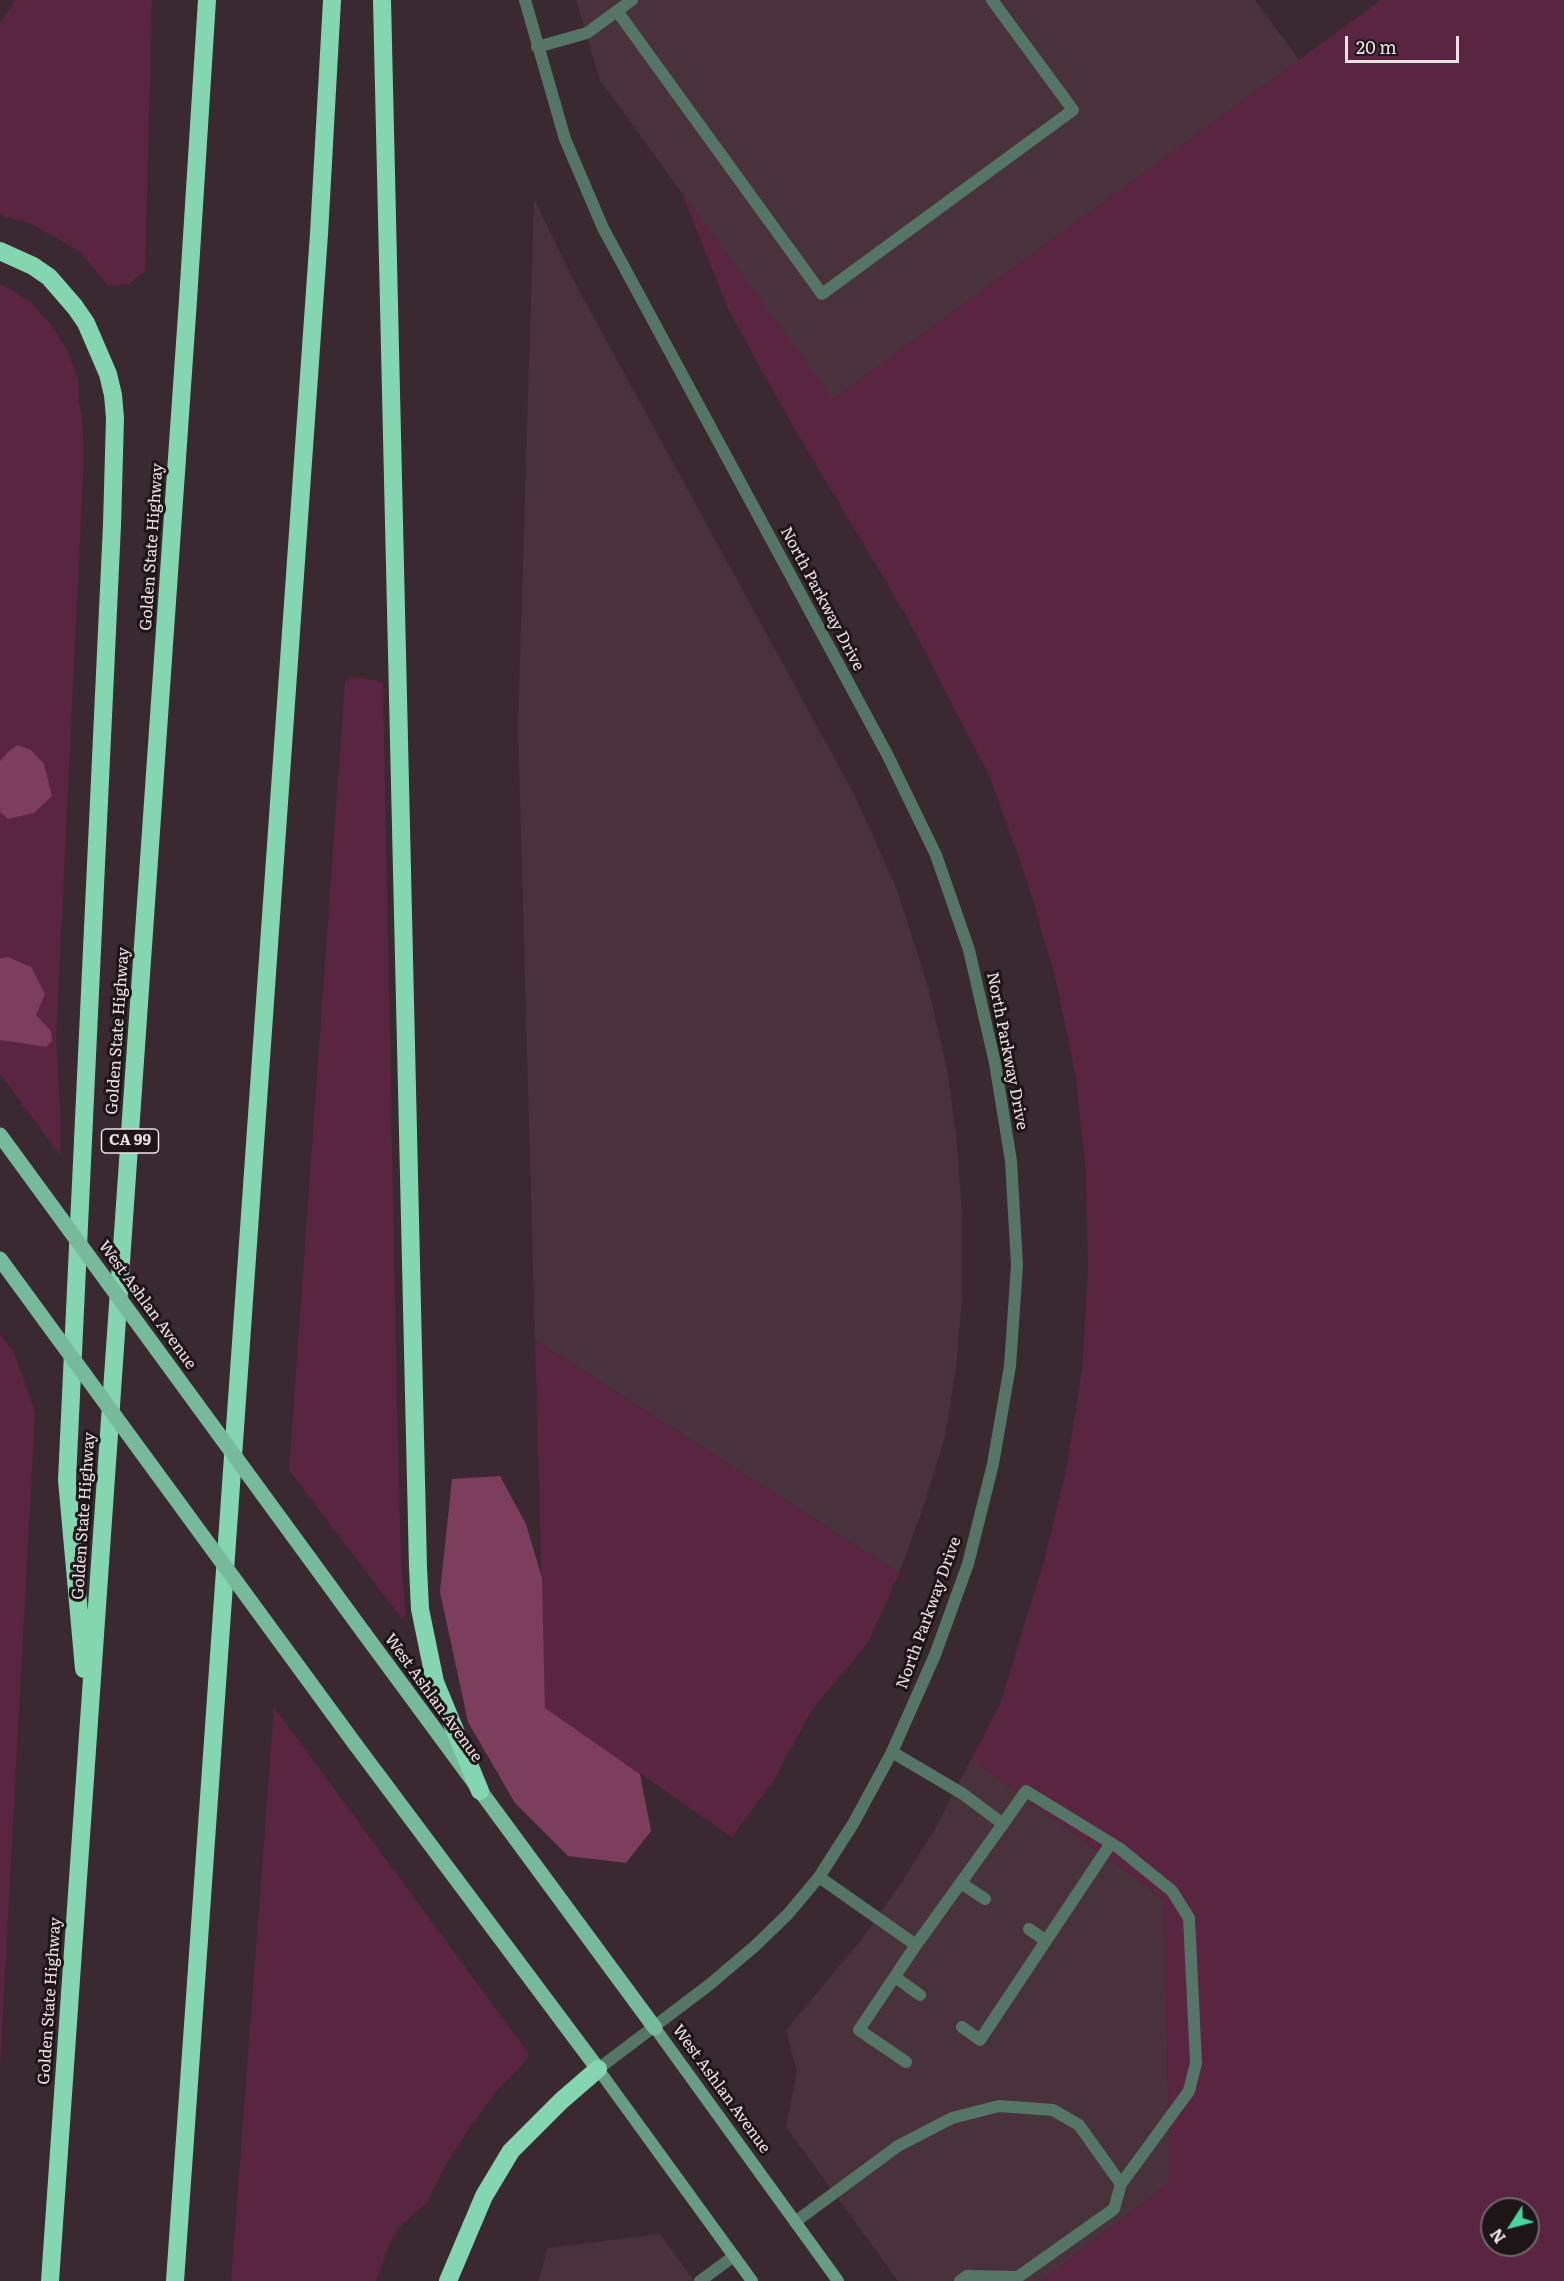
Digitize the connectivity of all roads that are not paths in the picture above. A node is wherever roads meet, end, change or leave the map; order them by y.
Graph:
1 (207, 0) edge
2 (332, 0) edge
3 (382, 0) edge
4 (525, 0) edge
5 (632, 0) edge
6 (992, 0) edge
7 (617, 11) junction
8 (537, 47) junction
9 (0, 251) edge
10 (0, 1135) edge
11 (0, 1259) edge
12 (89, 1725) junction
13 (892, 1752) junction
14 (480, 1791) junction
15 (1003, 1824) junction
16 (1111, 1843) junction
17 (819, 1876) junction
18 (961, 1883) junction
19 (985, 1899) dead end
20 (1029, 1929) dead end
21 (1046, 1941) junction
22 (916, 1945) junction
23 (895, 1977) junction
24 (920, 1995) dead end
25 (962, 2027) dead end
26 (655, 2028) junction
27 (906, 2062) dead end
28 (598, 2069) junction
29 (1121, 2184) junction
30 (795, 2222) junction
31 (734, 2256) junction
32 (50, 2281) edge
33 (175, 2281) edge
34 (448, 2281) edge
35 (700, 2281) edge
36 (752, 2281) edge
37 (838, 2281) edge
38 (960, 2281) edge

1 - 12 highway, Golden State Highway / CA 99
2 - 33 highway
3 - 14 highway
4 - 8 street, North Parkway Drive
5 - 7 street
6 - 7 street
7 - 8 street
8 - 13 street, North Parkway Drive
9 - 12 highway
10 - 14 main road, West Ashlan Avenue, bridge
11 - 28 main road, bridge
12 - 32 highway, Golden State Highway / CA 99
13 - 15 street
13 - 17 street, North Parkway Drive
14 - 26 main road, West Ashlan Avenue
15 - 16 street
15 - 18 street
16 - 21 street
16 - 29 street
17 - 22 street
17 - 26 street, North Parkway Drive
18 - 19 street
18 - 22 street
20 - 21 street
21 - 25 street
22 - 23 street
23 - 24 street
23 - 27 street
26 - 28 street, North Parkway Drive
26 - 30 main road, West Ashlan Avenue
28 - 31 main road
28 - 34 highway
29 - 30 street
29 - 38 street
30 - 37 main road, West Ashlan Avenue
31 - 35 street
31 - 36 main road

